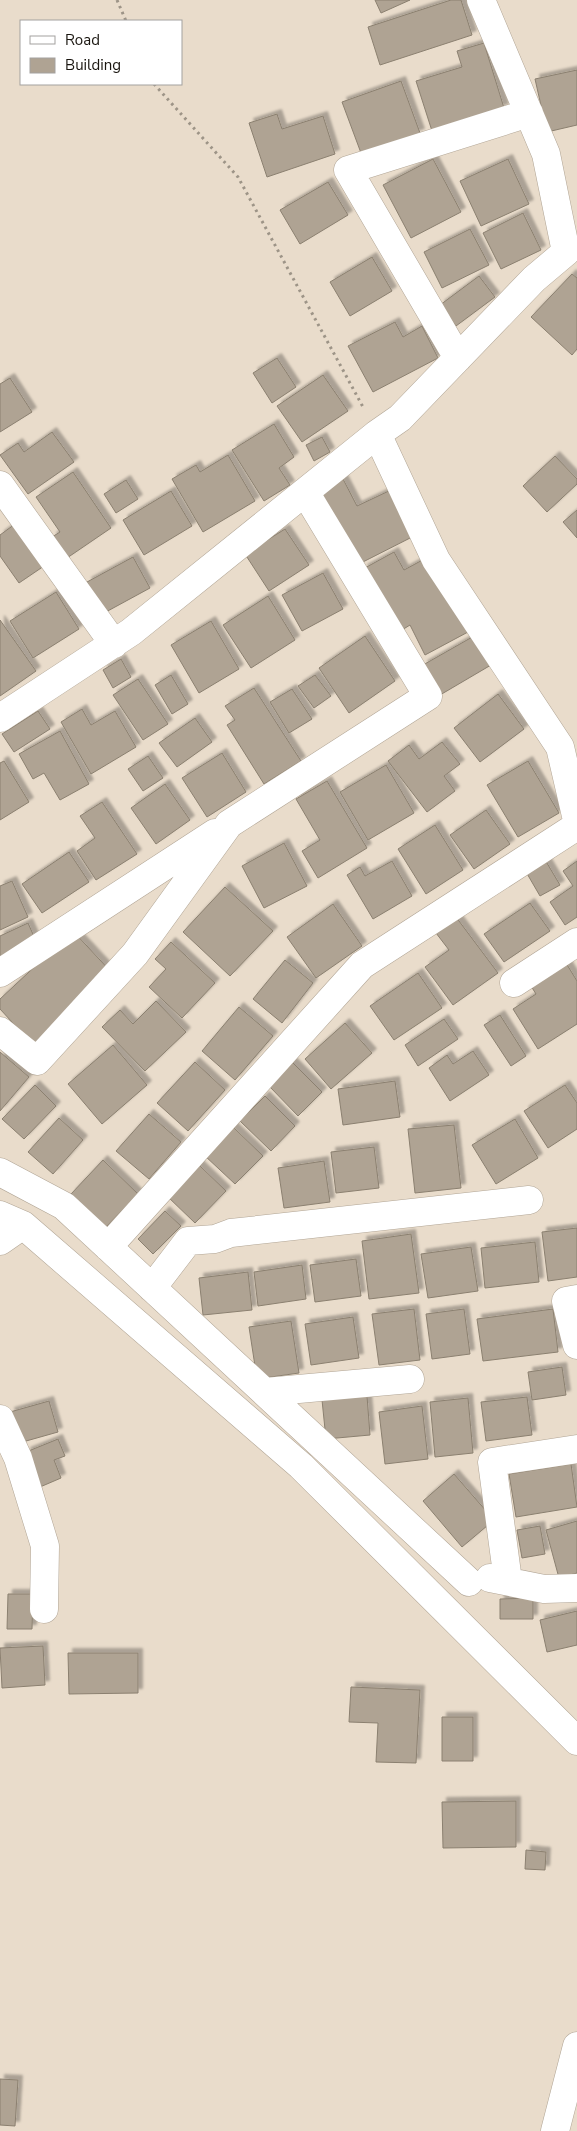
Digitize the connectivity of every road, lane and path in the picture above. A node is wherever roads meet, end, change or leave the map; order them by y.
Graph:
1 (117, 0) edge
2 (481, 0) edge
3 (126, 20) edge
4 (155, 85) edge
5 (529, 113) junction
6 (458, 358) junction
7 (377, 434) junction
8 (0, 485) edge
9 (305, 492) junction
10 (114, 644) junction
11 (0, 718) edge
12 (577, 820) edge
13 (229, 824) junction
14 (577, 826) edge
15 (577, 942) edge
16 (0, 973) edge
17 (514, 983) dead end
18 (0, 1031) edge
19 (0, 1172) edge
20 (529, 1200) dead end
21 (11, 1220) edge
22 (0, 1241) edge
23 (108, 1247) junction
24 (152, 1288) junction
25 (577, 1300) edge
26 (577, 1345) edge
27 (410, 1379) dead end
28 (265, 1392) junction
29 (0, 1419) edge
30 (577, 1449) edge
31 (508, 1581) junction
32 (469, 1582) junction
33 (577, 1588) edge
34 (435, 1600) junction
35 (44, 1609) dead end
36 (577, 1741) edge
37 (577, 2046) edge
38 (555, 2131) edge

1 - 3 path
2 - 5 street
4 - 7 path
5 - 6 street
5 - 6 street
6 - 7 street
7 - 9 street
7 - 12 street
8 - 10 street
9 - 10 street
9 - 13 street
10 - 11 street
13 - 16 street
13 - 18 street
14 - 23 street
15 - 17 street
19 - 23 street
20 - 24 street
21 - 22 street
21 - 34 street
23 - 24 street
24 - 28 street
25 - 26 street
27 - 28 street
28 - 32 street
29 - 35 street
30 - 31 street
31 - 32 street
31 - 33 street
32 - 34 street
34 - 36 street
37 - 38 street

